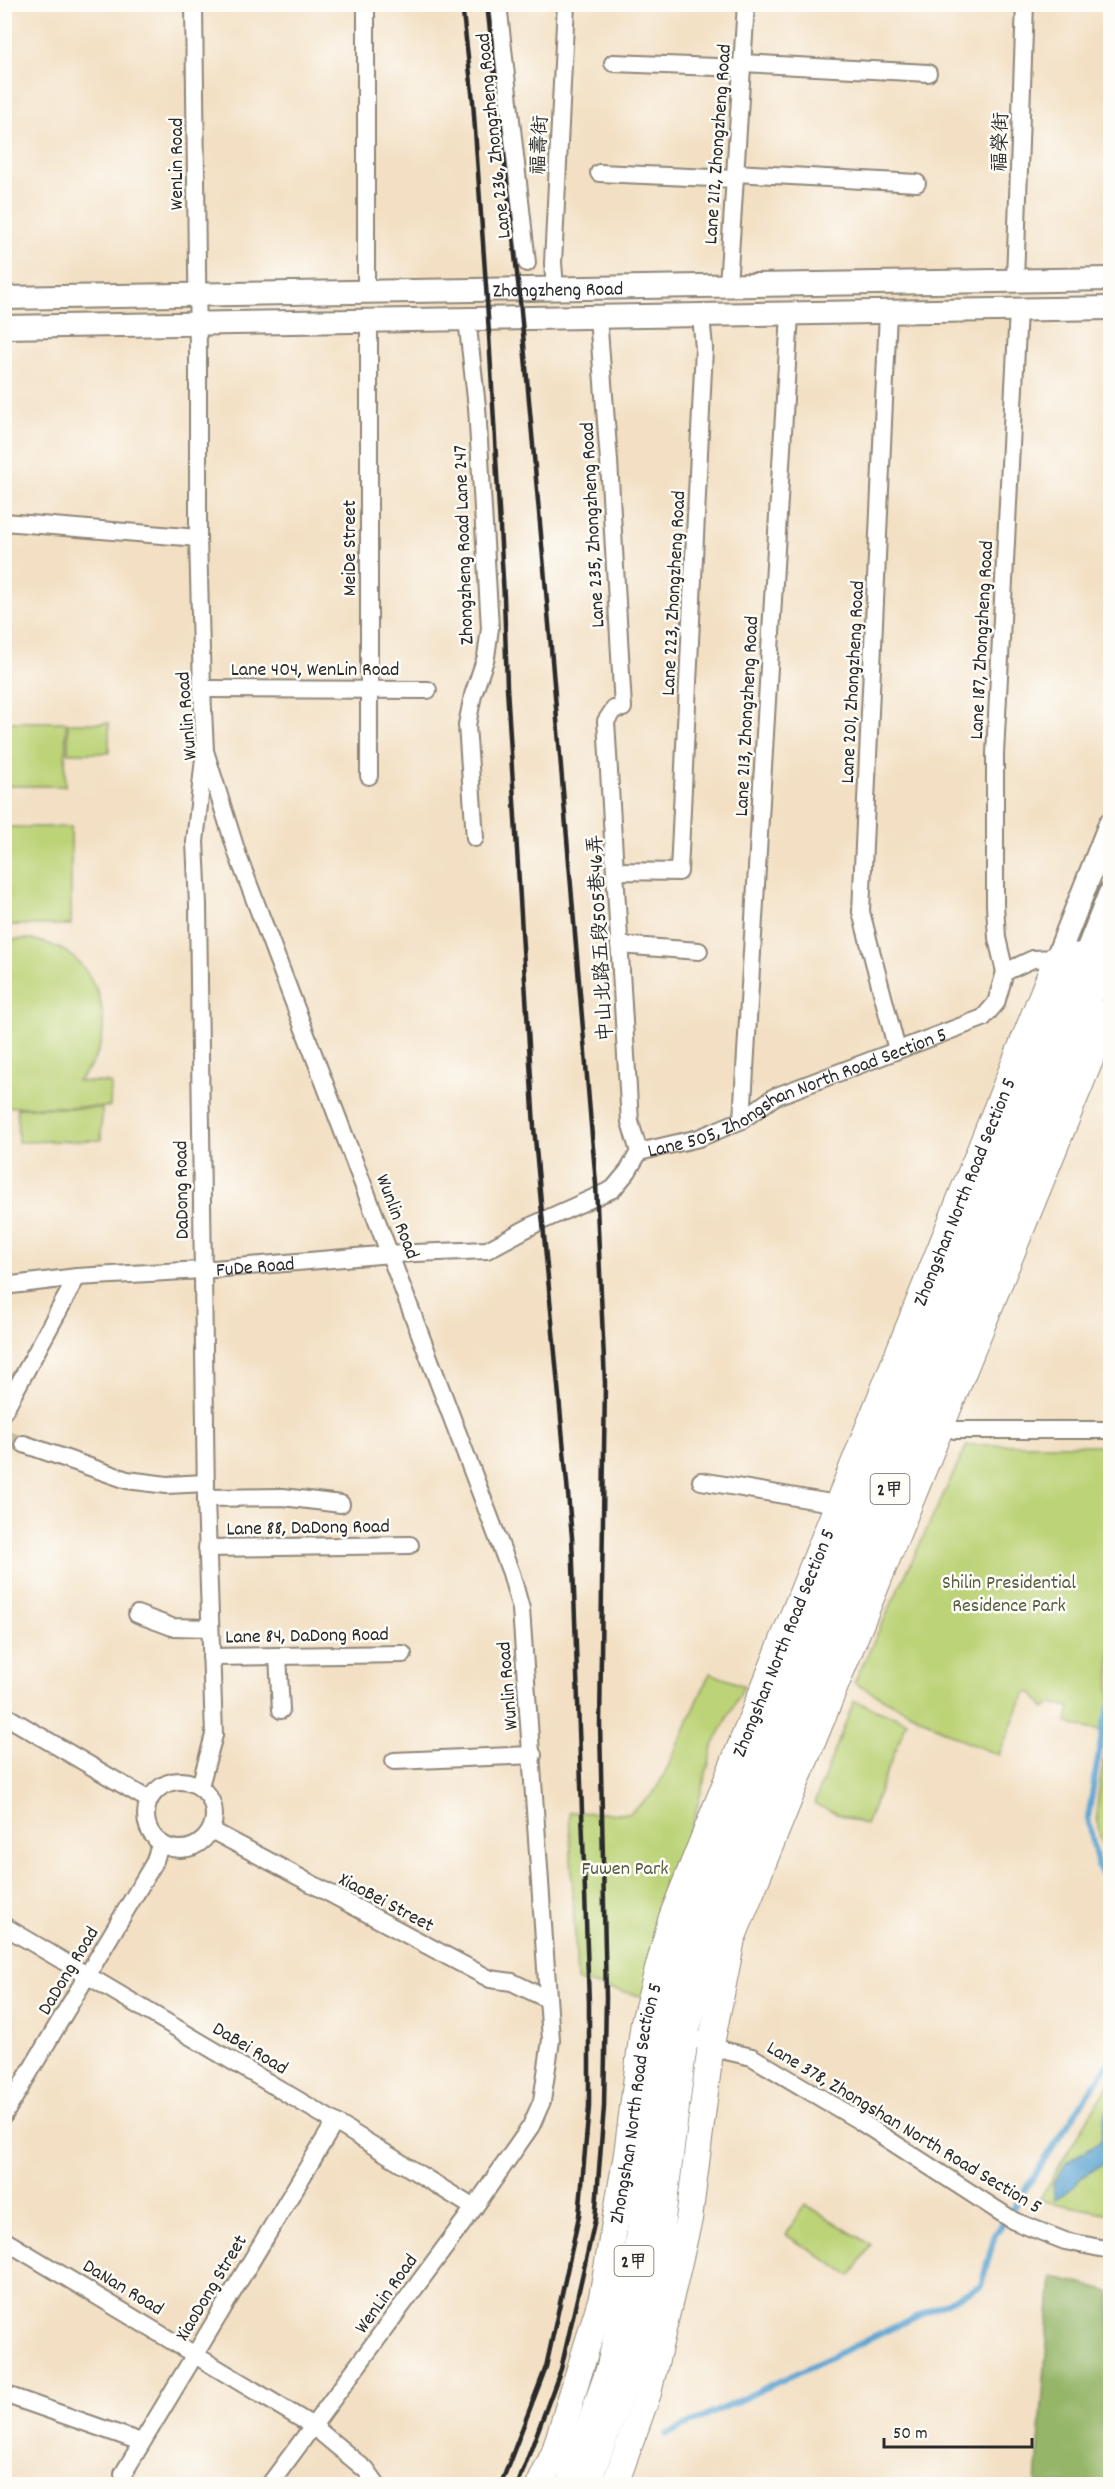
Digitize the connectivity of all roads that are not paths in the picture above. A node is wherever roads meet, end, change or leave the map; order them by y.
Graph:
1 (194, 4) edge
2 (366, 4) edge
3 (498, 4) edge
4 (566, 4) edge
5 (746, 4) edge
6 (1025, 4) edge
7 (613, 63) dead end
8 (742, 66) junction
9 (928, 73) dead end
10 (599, 173) dead end
11 (735, 176) junction
12 (917, 183) dead end
13 (527, 263) dead end
14 (1110, 279) edge
15 (1015, 280) junction
16 (728, 286) junction
17 (555, 288) junction
18 (366, 291) junction
19 (196, 295) junction
20 (4, 298) edge
21 (1110, 308) edge
22 (1018, 310) junction
23 (888, 312) junction
24 (790, 314) junction
25 (701, 316) junction
26 (598, 317) junction
27 (467, 319) junction
28 (369, 321) junction
29 (197, 323) junction
30 (4, 327) edge
31 (4, 522) edge
32 (198, 538) junction
33 (202, 689) junction
34 (368, 689) junction
35 (428, 690) dead end
36 (606, 721) joint
37 (205, 751) junction
38 (369, 776) dead end
39 (1110, 824) edge
40 (475, 838) dead end
41 (616, 871) junction
42 (1110, 893) edge
43 (619, 945) junction
44 (1110, 946) edge
45 (699, 951) dead end
46 (1084, 956) junction
47 (1057, 958) junction
48 (1005, 972) junction
49 (1110, 1011) edge
50 (897, 1050) junction
51 (742, 1120) junction
52 (1018, 1147) junction
53 (639, 1152) junction
54 (504, 1240) joint
55 (391, 1254) junction
56 (202, 1270) junction
57 (77, 1277) junction
58 (4, 1286) edge
59 (909, 1358) junction
60 (4, 1411) edge
61 (939, 1426) junction
62 (1110, 1430) edge
63 (24, 1444) tunnel mouth
64 (701, 1481) dead end
65 (206, 1491) junction
66 (341, 1504) dead end
67 (838, 1507) junction
68 (410, 1545) dead end
69 (207, 1548) junction
70 (137, 1614) dead end
71 (210, 1628) junction
72 (402, 1654) dead end
73 (278, 1656) junction
74 (211, 1657) junction
75 (281, 1710) dead end
76 (4, 1715) edge
77 (533, 1755) junction
78 (394, 1761) dead end
79 (200, 1786) junction
80 (149, 1800) junction
81 (211, 1830) junction
82 (161, 1843) junction
83 (4, 1926) edge
84 (89, 1976) junction
85 (547, 1999) junction
86 (665, 2029) junction
87 (711, 2044) junction
88 (4, 2115) edge
89 (335, 2122) junction
90 (669, 2158) junction
91 (706, 2164) junction
92 (474, 2208) junction
93 (4, 2240) edge
94 (1110, 2250) edge
95 (194, 2353) junction
96 (4, 2394) edge
97 (313, 2426) junction
98 (141, 2442) junction
99 (123, 2474) dead end
100 (270, 2484) edge
101 (376, 2484) edge
102 (540, 2484) edge
103 (569, 2484) edge
104 (587, 2484) edge
105 (615, 2484) edge

1 - 19 street, WenLin Road
2 - 18 street
3 - 13 street, Lane 236, Zhongzheng Road
4 - 17 street, 福壽街
5 - 8 street, Lane 212, Zhongzheng Road
6 - 15 street, 福榮街
7 - 8 street
8 - 9 street
8 - 11 street, Lane 212, Zhongzheng Road
10 - 11 street
11 - 12 street
11 - 16 street, Lane 212, Zhongzheng Road
14 - 15 main road, Zhongzheng Road
15 - 16 main road, Zhongzheng Road
16 - 17 main road, Zhongzheng Road
17 - 18 main road, Zhongzheng Road
18 - 19 main road, Zhongzheng Road
19 - 20 main road, Zhongzheng Road
19 - 29 street, WenLin Road
21 - 22 main road, Zhongzheng Road
22 - 23 main road, Zhongzheng Road
22 - 48 street, Lane 187, Zhongzheng Road
23 - 24 main road, Zhongzheng Road
23 - 50 street, Lane 201, Zhongzheng Road
24 - 25 main road, Zhongzheng Road
24 - 51 street, Lane 213, Zhongzheng Road
25 - 26 main road, Zhongzheng Road
25 - 41 street, Lane 223, Zhongzheng Road
26 - 27 main road, Zhongzheng Road
26 - 36 street, Lane 235, Zhongzheng Road
27 - 28 main road, Zhongzheng Road
27 - 40 street, Zhongzheng Road Lane 247
28 - 29 main road, Zhongzheng Road
28 - 34 street, MeiDe Street
29 - 30 main road, Zhongzheng Road
29 - 32 street, Wunlin Road
31 - 32 street
32 - 33 street, Wunlin Road
33 - 34 street, Lane 404, WenLin Road
33 - 37 street, Wunlin Road
34 - 35 street, Lane 404, WenLin Road
34 - 38 street, MeiDe Street
36 - 41 street, 中山北路五段505巷46弄
37 - 55 street, Wunlin Road
37 - 56 street, DaDong Road
39 - 47 main road, Zhongshan North Road Section 5
41 - 43 street, 中山北路五段505巷46弄
42 - 46 main road, Zhongshan North Road Section 5
43 - 45 street
43 - 53 street, 中山北路五段505巷46弄
44 - 46 main road, 2甲
44 - 52 main road, Zhongshan North Road Section 5 / 2甲
46 - 47 main road
46 - 52 main road, Zhongshan North Road Section 5 / 2甲
47 - 48 street
47 - 52 main road, Zhongshan North Road Section 5
48 - 50 street, Lane 505, Zhongshan North Road Section 5
49 - 52 main road, Zhongshan North Road Section 5
50 - 51 street, Lane 505, Zhongshan North Road Section 5
51 - 53 street, Lane 505, Zhongshan North Road Section 5
52 - 59 main road, Zhongshan North Road Section 5 / 2甲
52 - 61 main road, Zhongshan North Road Section 5
52 - 86 main road, Zhongshan North Road Section 5 / 2甲
53 - 54 street, Lane 505, Zhongshan North Road Section 5
54 - 55 street, FuDe Road
55 - 56 street, FuDe Road
55 - 77 street, Wunlin Road
56 - 57 street, FuDe Road
56 - 65 street, DaDong Road
57 - 58 street, FuDe Road
57 - 60 street
59 - 67 main road, Zhongshan North Road Section 5
59 - 86 main road, Zhongshan North Road Section 5 / 2甲
61 - 62 street
61 - 87 main road, Zhongshan North Road Section 5
63 - 65 street
64 - 67 street
65 - 66 street
65 - 69 street, DaDong Road
67 - 86 main road, Zhongshan North Road Section 5
68 - 69 street, Lane 88, DaDong Road
69 - 71 street, DaDong Road
70 - 71 street
71 - 74 street, DaDong Road
72 - 73 street, Lane 84, DaDong Road
73 - 74 street, Lane 84, DaDong Road
73 - 75 street
74 - 79 street, DaDong Road
76 - 80 street
77 - 78 street
77 - 85 street, Wunlin Road
79 - 80 street
79 - 81 street
80 - 82 street
81 - 82 street
81 - 85 street, XiaoBei Street
82 - 84 street, DaDong Road
83 - 84 street, DaBei Road
84 - 88 street, DaDong Road
84 - 89 street, DaBei Road
85 - 92 street, WenLin Road
86 - 87 street, Lane 378, Zhongshan North Road Section 5
86 - 90 main road, Zhongshan North Road Section 5 / 2甲
86 - 102 main road, Zhongshan North Road Section 5
86 - 103 main road, Zhongshan North Road Section 5 / 2甲
87 - 91 main road, Zhongshan North Road Section 5
87 - 94 street, Lane 378, Zhongshan North Road Section 5
89 - 92 street, DaBei Road
89 - 95 street, XiaoDong Street
90 - 91 main road
90 - 104 main road, Zhongshan North Road Section 5 / 2甲
91 - 105 main road, Zhongshan North Road Section 5
92 - 97 street, WenLin Road
93 - 95 street, DaNan Road
95 - 97 street, DaNan Road
95 - 98 street, XiaoDong Street
96 - 98 street
97 - 100 street, WenLin Road
97 - 101 street, DaNan Road
98 - 99 street, XiaoDong Street

